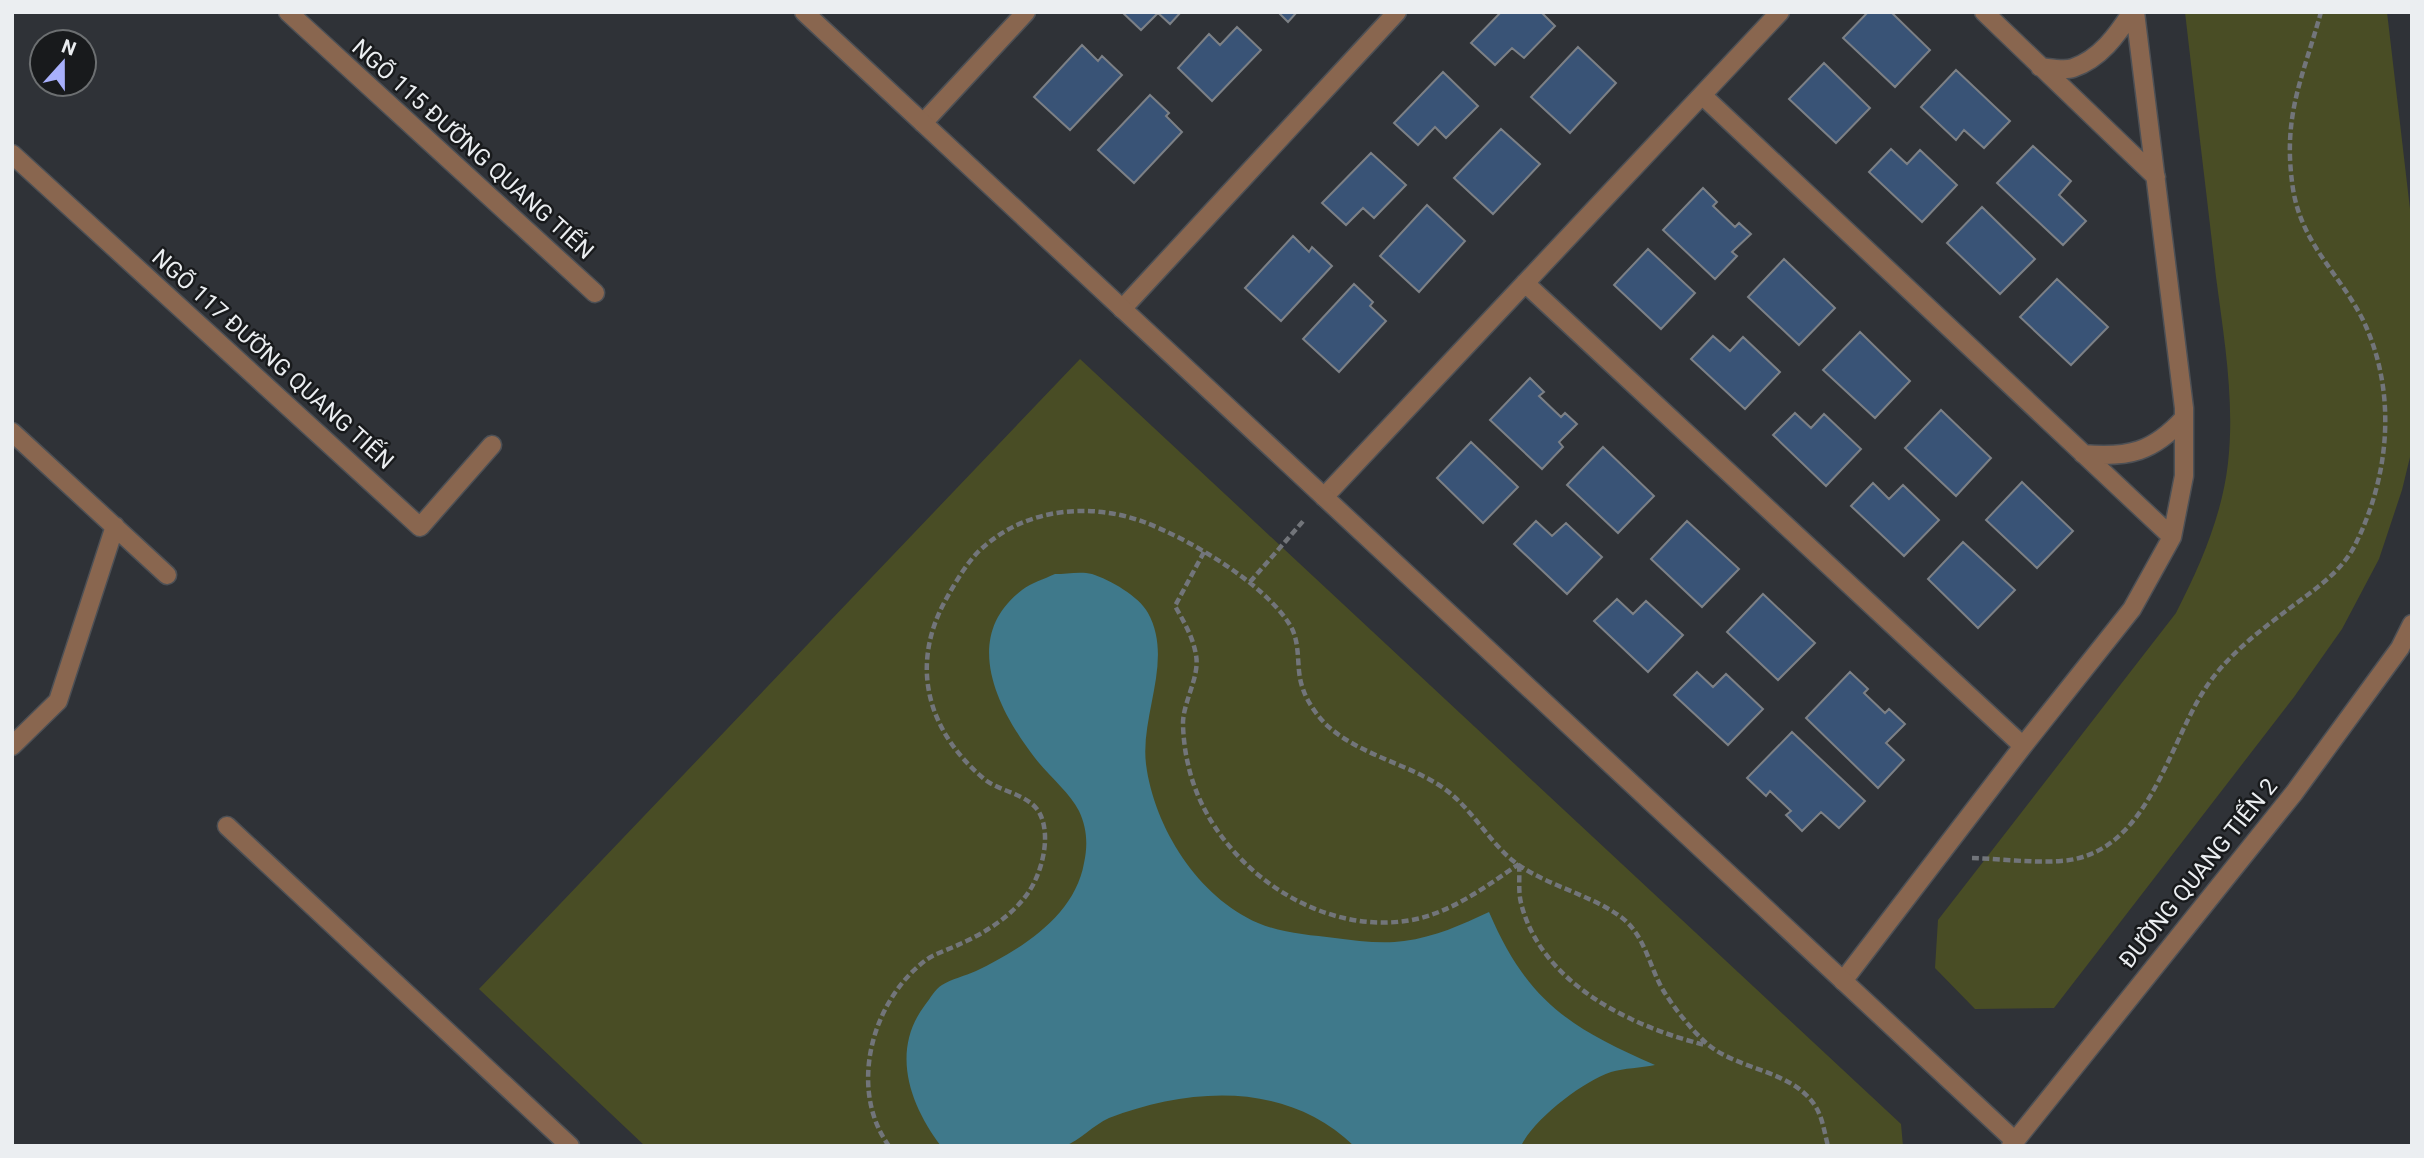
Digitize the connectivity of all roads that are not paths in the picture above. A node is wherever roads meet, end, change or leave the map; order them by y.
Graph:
1 (288, 12) edge
2 (804, 12) edge
3 (1026, 12) edge
4 (1397, 12) edge
5 (1780, 12) edge
6 (1984, 12) edge
7 (2133, 12) edge
8 (2040, 67) junction
9 (1702, 95) junction
10 (923, 123) junction
11 (12, 153) edge
12 (2156, 177) junction
13 (1525, 283) junction
14 (595, 293) dead end
15 (1122, 309) junction
16 (2184, 418) junction
17 (12, 432) edge
18 (492, 445) dead end
19 (2083, 454) junction
20 (1324, 497) junction
21 (115, 526) junction
22 (2172, 537) junction
23 (167, 575) dead end
24 (2412, 624) edge
25 (2022, 746) junction
26 (12, 747) edge
27 (227, 826) dead end
28 (1843, 981) junction
29 (2013, 1143) edge
30 (570, 1146) edge

1 - 14 street, NGÕ 115 ĐƯỜNG QUANG TIẾN
2 - 10 street
3 - 10 street
4 - 15 street
5 - 9 street
6 - 8 street
7 - 8 street
7 - 12 street
8 - 12 street
9 - 13 street
9 - 19 street
10 - 15 street
11 - 18 street, NGÕ 117 ĐƯỜNG QUANG TIẾN
12 - 16 street
13 - 20 street
13 - 25 street
15 - 20 street
16 - 19 street
16 - 22 street
17 - 21 street
19 - 22 street
20 - 28 street
21 - 23 street
21 - 26 street
22 - 25 street
24 - 29 street, ĐƯỜNG QUANG TIẾN 2
25 - 28 street
27 - 30 street
28 - 29 street

